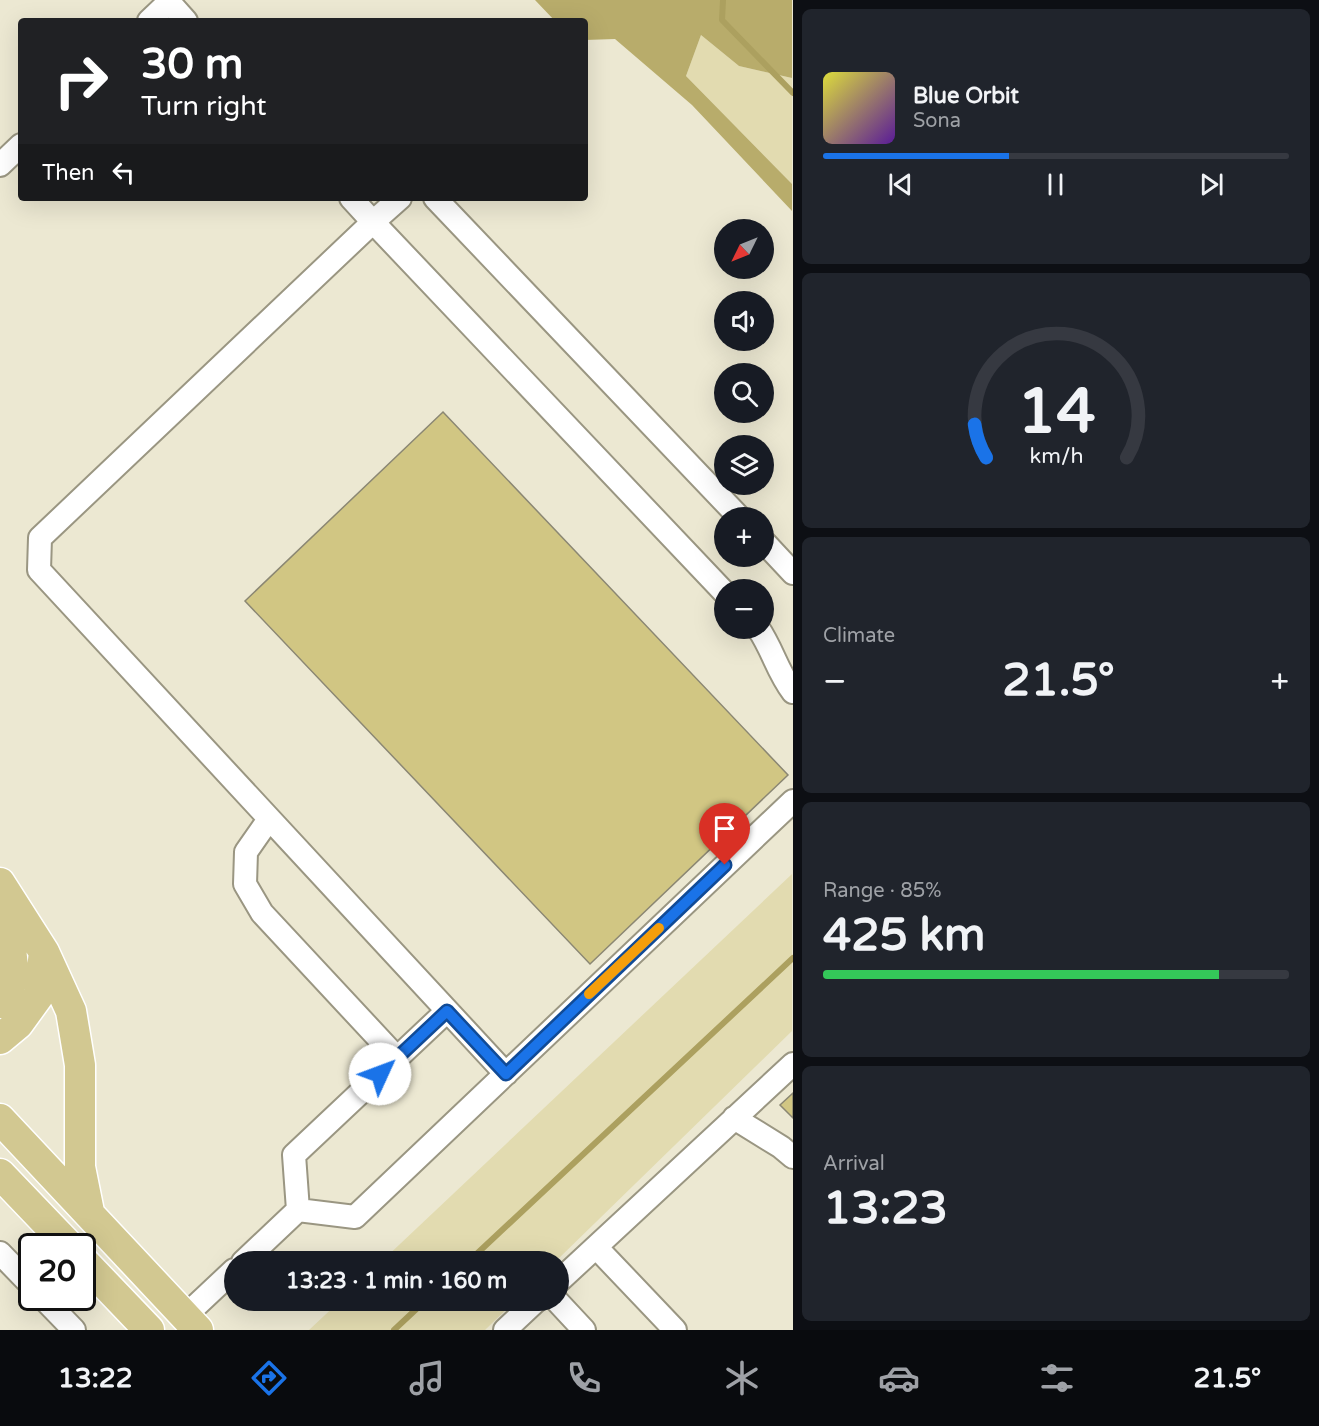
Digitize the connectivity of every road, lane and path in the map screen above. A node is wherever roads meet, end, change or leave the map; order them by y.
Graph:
1 (170, 1) edge
2 (152, 18) edge
3 (184, 18) edge
4 (18, 148) edge
5 (0, 165) edge
6 (354, 201) edge
7 (397, 201) edge
8 (438, 201) edge
9 (373, 222) junction
10 (730, 507) edge
11 (774, 553) edge
12 (792, 573) edge
13 (714, 581) edge
14 (766, 639) edge
15 (792, 692) edge
16 (792, 801) edge
17 (269, 819) junction
18 (0, 883) edge
19 (0, 924) edge
20 (44, 952) junction
21 (0, 1002) edge
22 (447, 1011) junction
23 (0, 1039) edge
24 (397, 1058) junction
25 (792, 1064) edge
26 (506, 1074) junction
27 (734, 1118) junction
28 (0, 1119) edge
29 (792, 1157) edge
30 (0, 1174) edge
31 (298, 1210) junction
32 (89, 1212) junction
33 (57, 1233) edge
34 (596, 1247) junction
35 (255, 1251) edge
36 (0, 1252) edge
37 (18, 1271) edge
38 (569, 1272) edge
39 (96, 1275) edge
40 (224, 1281) edge
41 (56, 1311) edge
42 (526, 1311) edge
43 (566, 1311) edge
44 (184, 1326) edge
45 (509, 1329) edge
46 (74, 1330) edge
47 (149, 1330) edge
48 (584, 1330) edge
49 (675, 1330) edge

1 - 2 street
1 - 3 street
4 - 5 street
6 - 9 street
7 - 9 street
8 - 10 street
9 - 13 street
9 - 17 street
11 - 12 street
14 - 15 street
16 - 26 street
17 - 22 street
17 - 24 street
18 - 20 main road
19 - 21 main road
20 - 23 main road
20 - 32 main road
22 - 24 street
22 - 26 street
24 - 31 street
25 - 27 street
26 - 31 street
27 - 29 street
27 - 34 street
28 - 32 main road
30 - 33 main road
31 - 35 street
32 - 44 main road
34 - 38 street
34 - 49 street
36 - 37 street
39 - 47 main road
40 - 44 street
41 - 46 street
42 - 45 street
43 - 48 street

